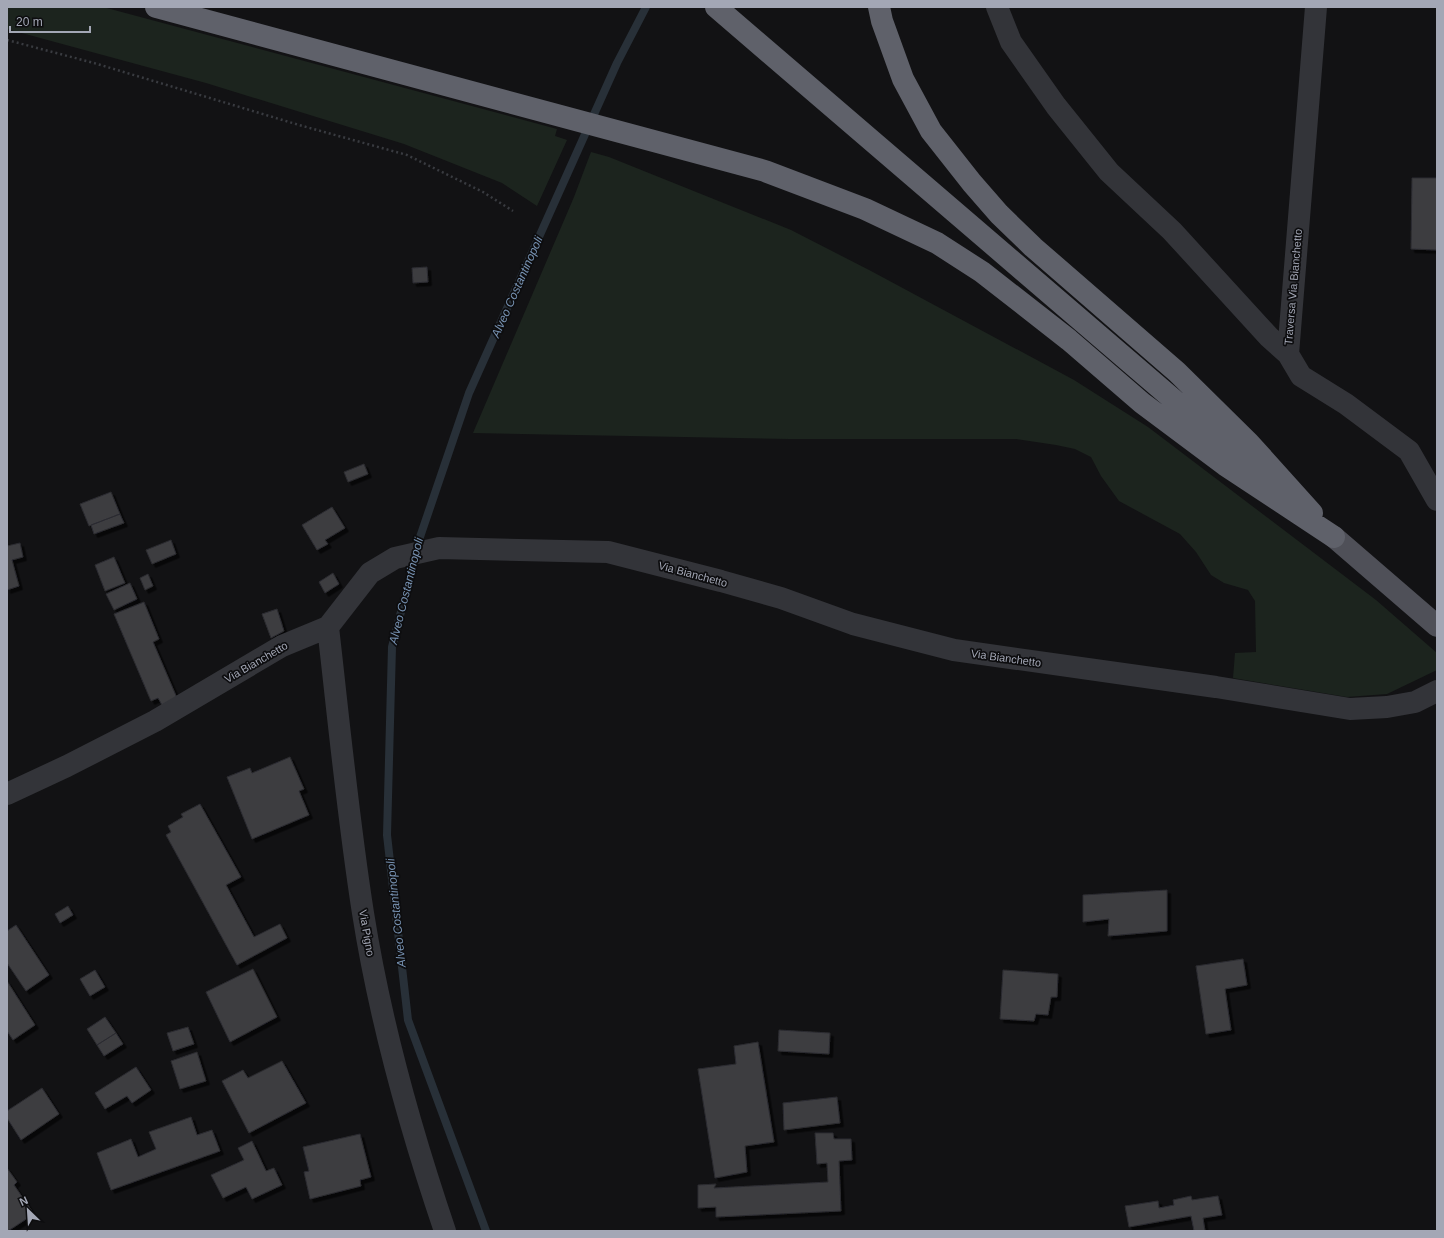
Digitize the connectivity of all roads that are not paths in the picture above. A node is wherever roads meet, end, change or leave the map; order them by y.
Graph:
1 (156, 7) edge
2 (716, 7) edge
3 (879, 7) edge
4 (997, 7) edge
5 (1316, 7) edge
6 (1288, 354) junction
7 (1437, 500) edge
8 (1334, 538) junction
9 (1437, 626) edge
10 (328, 627) junction
11 (1437, 690) edge
12 (7, 794) edge
13 (445, 1231) edge

1 - 8 highway
2 - 8 highway
3 - 8 highway
4 - 6 street
5 - 6 street, Traversa Via Bianchetto
6 - 7 street, Traversa Via Bianchetto
8 - 9 main road
10 - 11 street, Via Bianchetto
10 - 12 street, Via Bianchetto
10 - 13 street, Via Pigno

